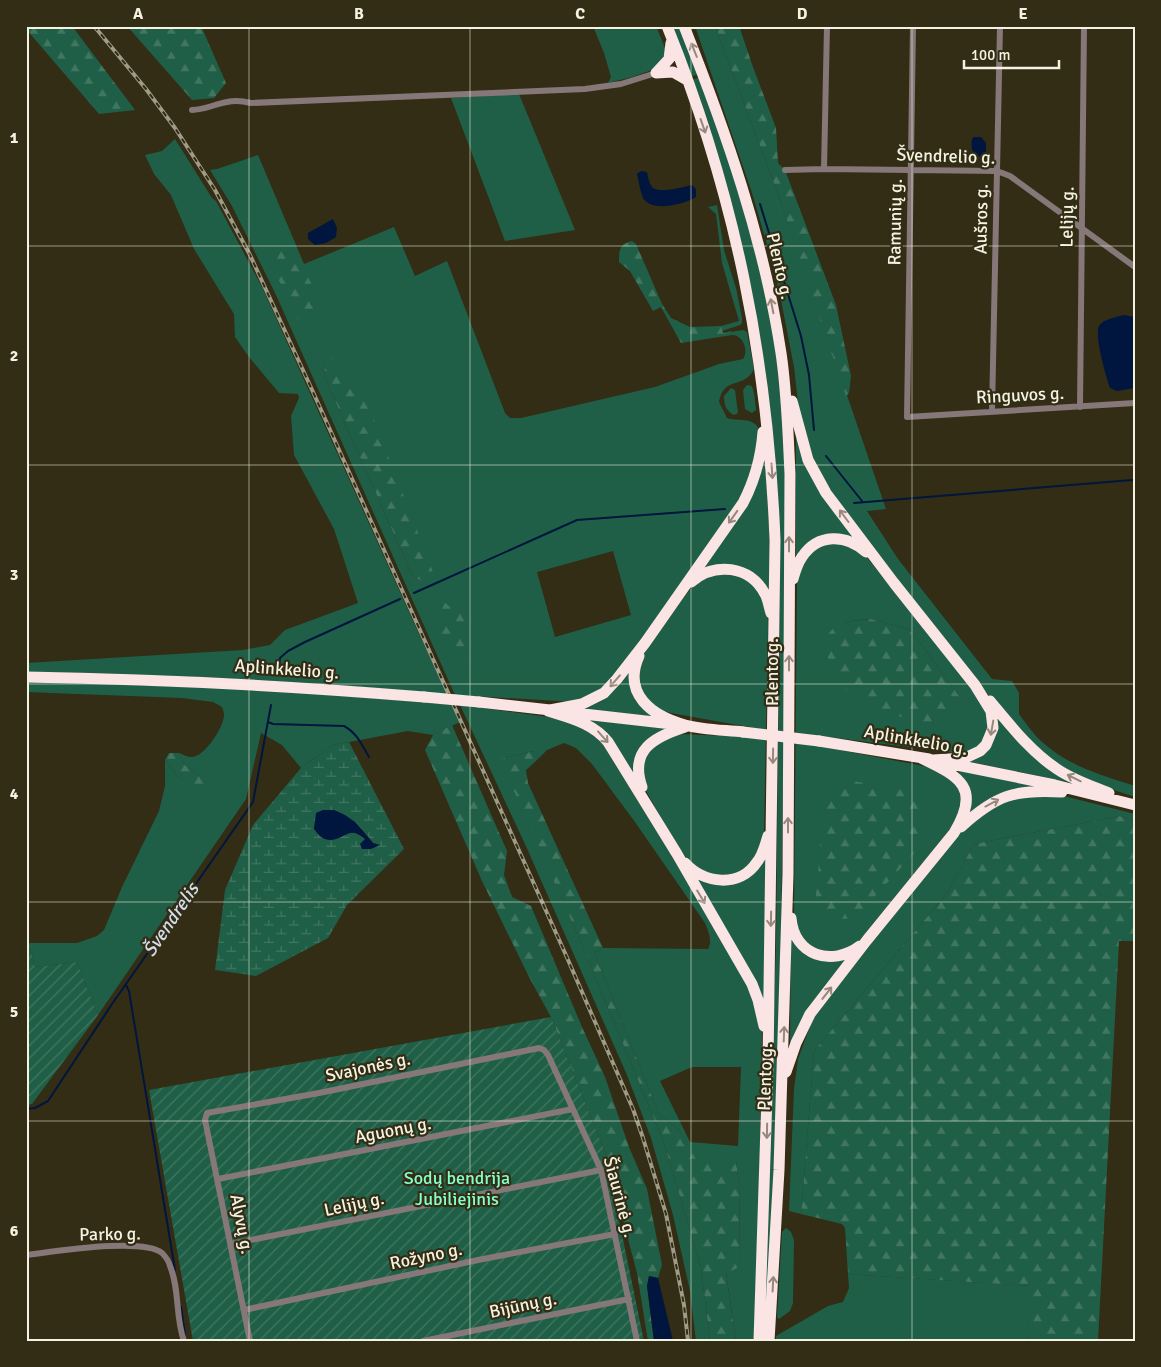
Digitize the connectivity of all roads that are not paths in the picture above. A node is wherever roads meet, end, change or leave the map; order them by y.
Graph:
1 (684, 26) edge
2 (827, 26) edge
3 (913, 26) edge
4 (1000, 26) edge
5 (1084, 26) edge
6 (669, 30) edge
7 (656, 73) junction
8 (687, 80) junction
9 (192, 110) dead end
10 (824, 169) junction
11 (786, 170) dead end
12 (910, 170) junction
13 (997, 171) junction
14 (1081, 228) junction
15 (1135, 267) edge
16 (781, 354) junction
17 (760, 371) junction
18 (1135, 403) edge
19 (1080, 407) junction
20 (992, 412) junction
21 (907, 417) joint
22 (894, 583) junction
23 (681, 592) junction
24 (790, 593) junction
25 (774, 624) junction
26 (645, 643) junction
27 (26, 677) edge
28 (975, 685) junction
29 (547, 710) junction
30 (686, 725) junction
31 (921, 758) junction
32 (933, 760) junction
33 (1090, 794) junction
34 (1135, 804) edge
35 (648, 806) junction
36 (772, 820) junction
37 (954, 833) junction
38 (677, 854) junction
39 (788, 874) junction
40 (867, 940) junction
41 (534, 1048) joint
42 (768, 1064) junction
43 (782, 1083) junction
44 (573, 1109) junction
45 (207, 1113) joint
46 (601, 1170) junction
47 (218, 1179) junction
48 (615, 1234) junction
49 (231, 1244) junction
50 (26, 1255) edge
51 (629, 1299) junction
52 (244, 1310) junction
53 (764, 1337) edge
54 (184, 1341) edge
55 (250, 1341) edge
56 (423, 1341) edge
57 (636, 1341) edge

16 -> 1 highway, Plento g.
2 - 10 street
3 - 12 street, Ramunių g.
4 - 13 street, Aušros g.
5 - 14 street, Lelijų g.
6 - 7 highway
6 - 8 highway, Plento g.
7 - 8 highway
7 - 9 street
8 -> 17 highway, Plento g.
10 - 11 street, Švendrelio g.
10 - 12 street, Švendrelio g.
12 - 13 street, Švendrelio g.
12 - 21 street, Ramunių g.
13 - 14 street, Švendrelio g.
13 - 20 street, Aušros g.
14 - 15 street, Švendrelio g.
14 - 19 street, Lelijų g.
22 -> 16 highway
24 -> 16 highway, Plento g.
17 -> 23 highway
17 -> 25 highway, Plento g.
18 - 19 street, Ringuvos g.
19 - 20 street, Ringuvos g.
20 - 21 street, Ringuvos g.
22 - 24 highway
22 - 28 highway
23 - 25 highway
23 - 26 highway
39 -> 24 highway, Plento g.
25 -> 36 highway, Plento g.
26 -> 29 highway
26 - 30 highway
27 - 29 highway, Aplinkkelio g., bridge
28 -> 32 highway
34 -> 28 highway
29 - 30 highway, Aplinkkelio g.
29 -> 35 highway
30 - 31 highway, Aplinkkelio g., bridge
30 - 35 highway
31 - 32 highway, Aplinkkelio g.
31 - 37 highway
32 - 33 highway, Aplinkkelio g.
33 - 34 highway, Aplinkkelio g.
37 -> 33 highway
35 - 38 highway
36 - 38 highway
36 -> 42 highway, Plento g.
37 - 40 highway
38 -> 42 highway
39 - 40 highway
43 -> 39 highway, Plento g.
43 -> 40 highway
41 - 44 street, Šiaurinė g.
41 - 45 street, Svajonės g.
42 -> 53 highway, Plento g.
53 -> 43 highway, Plento g.
44 - 46 street, Šiaurinė g.
44 - 47 street, Aguonų g.
45 - 47 street, Alyvų g.
46 - 48 street, Šiaurinė g.
46 - 49 street, Lelijų g.
47 - 49 street, Alyvų g.
48 - 51 street, Šiaurinė g.
48 - 52 street, Rožyno g.
49 - 52 street, Alyvų g.
50 - 54 street, Parko g.
51 - 56 street, Bijūnų g.
51 - 57 street, Šiaurinė g.
52 - 55 street, Alyvų g.

